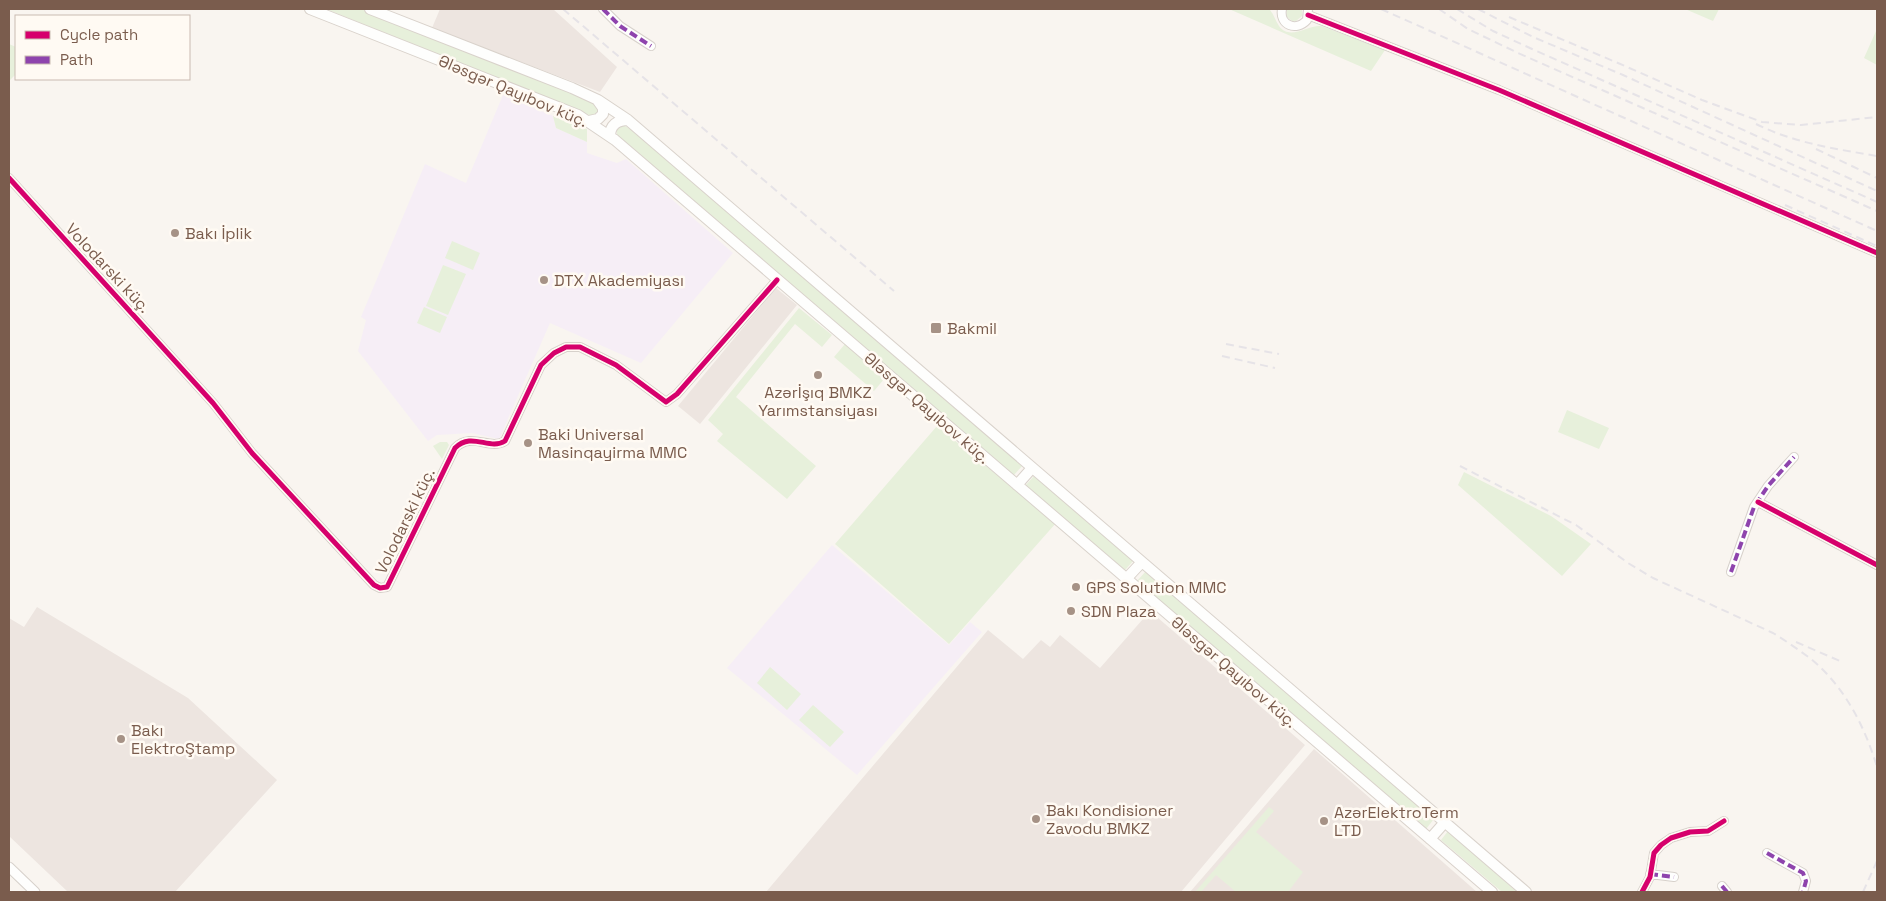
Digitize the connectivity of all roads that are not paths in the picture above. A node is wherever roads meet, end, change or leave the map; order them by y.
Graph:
1 (310, 9) edge
2 (370, 9) edge
3 (603, 9) edge
4 (1277, 9) edge
5 (1282, 12) edge
6 (1308, 12) edge
7 (651, 46) dead end
8 (598, 100) junction
9 (589, 120) junction
10 (628, 120) junction
11 (610, 136) junction
12 (9, 178) edge
13 (1877, 253) edge
14 (777, 280) junction
15 (1794, 457) dead end
16 (1032, 468) junction
17 (1017, 485) junction
18 (1758, 502) junction
19 (1142, 562) junction
20 (1877, 564) edge
21 (1731, 572) dead end
22 (1126, 580) junction
23 (1724, 820) dead end
24 (1445, 822) junction
25 (1430, 839) junction
26 (1767, 853) dead end
27 (9, 867) edge
28 (1650, 874) junction
29 (1674, 877) dead end
30 (35, 892) edge
31 (1492, 892) edge
32 (1526, 892) edge
33 (1642, 892) edge
34 (1803, 892) edge

1 - 9 main road, Ələsgər Qayıbov küç.
2 - 8 main road, Ələsgər Qayıbov küç.
3 - 7 street
4 - 5 street
5 - 6 street
6 - 13 street
8 - 9 main road
8 - 10 main road, Ələsgər Qayıbov küç.
9 - 11 main road, Ələsgər Qayıbov küç.
10 - 11 main road
10 - 16 main road, Ələsgər Qayıbov küç.
11 - 14 main road, Ələsgər Qayıbov küç.
12 - 14 street, Volodarski küç.
14 - 17 main road, Ələsgər Qayıbov küç.
15 - 18 street
16 - 17 main road
16 - 19 main road, Ələsgər Qayıbov küç.
17 - 22 main road, Ələsgər Qayıbov küç.
18 - 20 street
18 - 21 street
19 - 22 main road
19 - 24 main road, Ələsgər Qayıbov küç.
22 - 25 main road, Ələsgər Qayıbov küç.
23 - 28 street
24 - 25 main road
24 - 32 main road, Ələsgər Qayıbov küç.
25 - 31 main road, Ələsgər Qayıbov küç.
26 - 34 street
27 - 30 street
28 - 29 street
28 - 33 street

